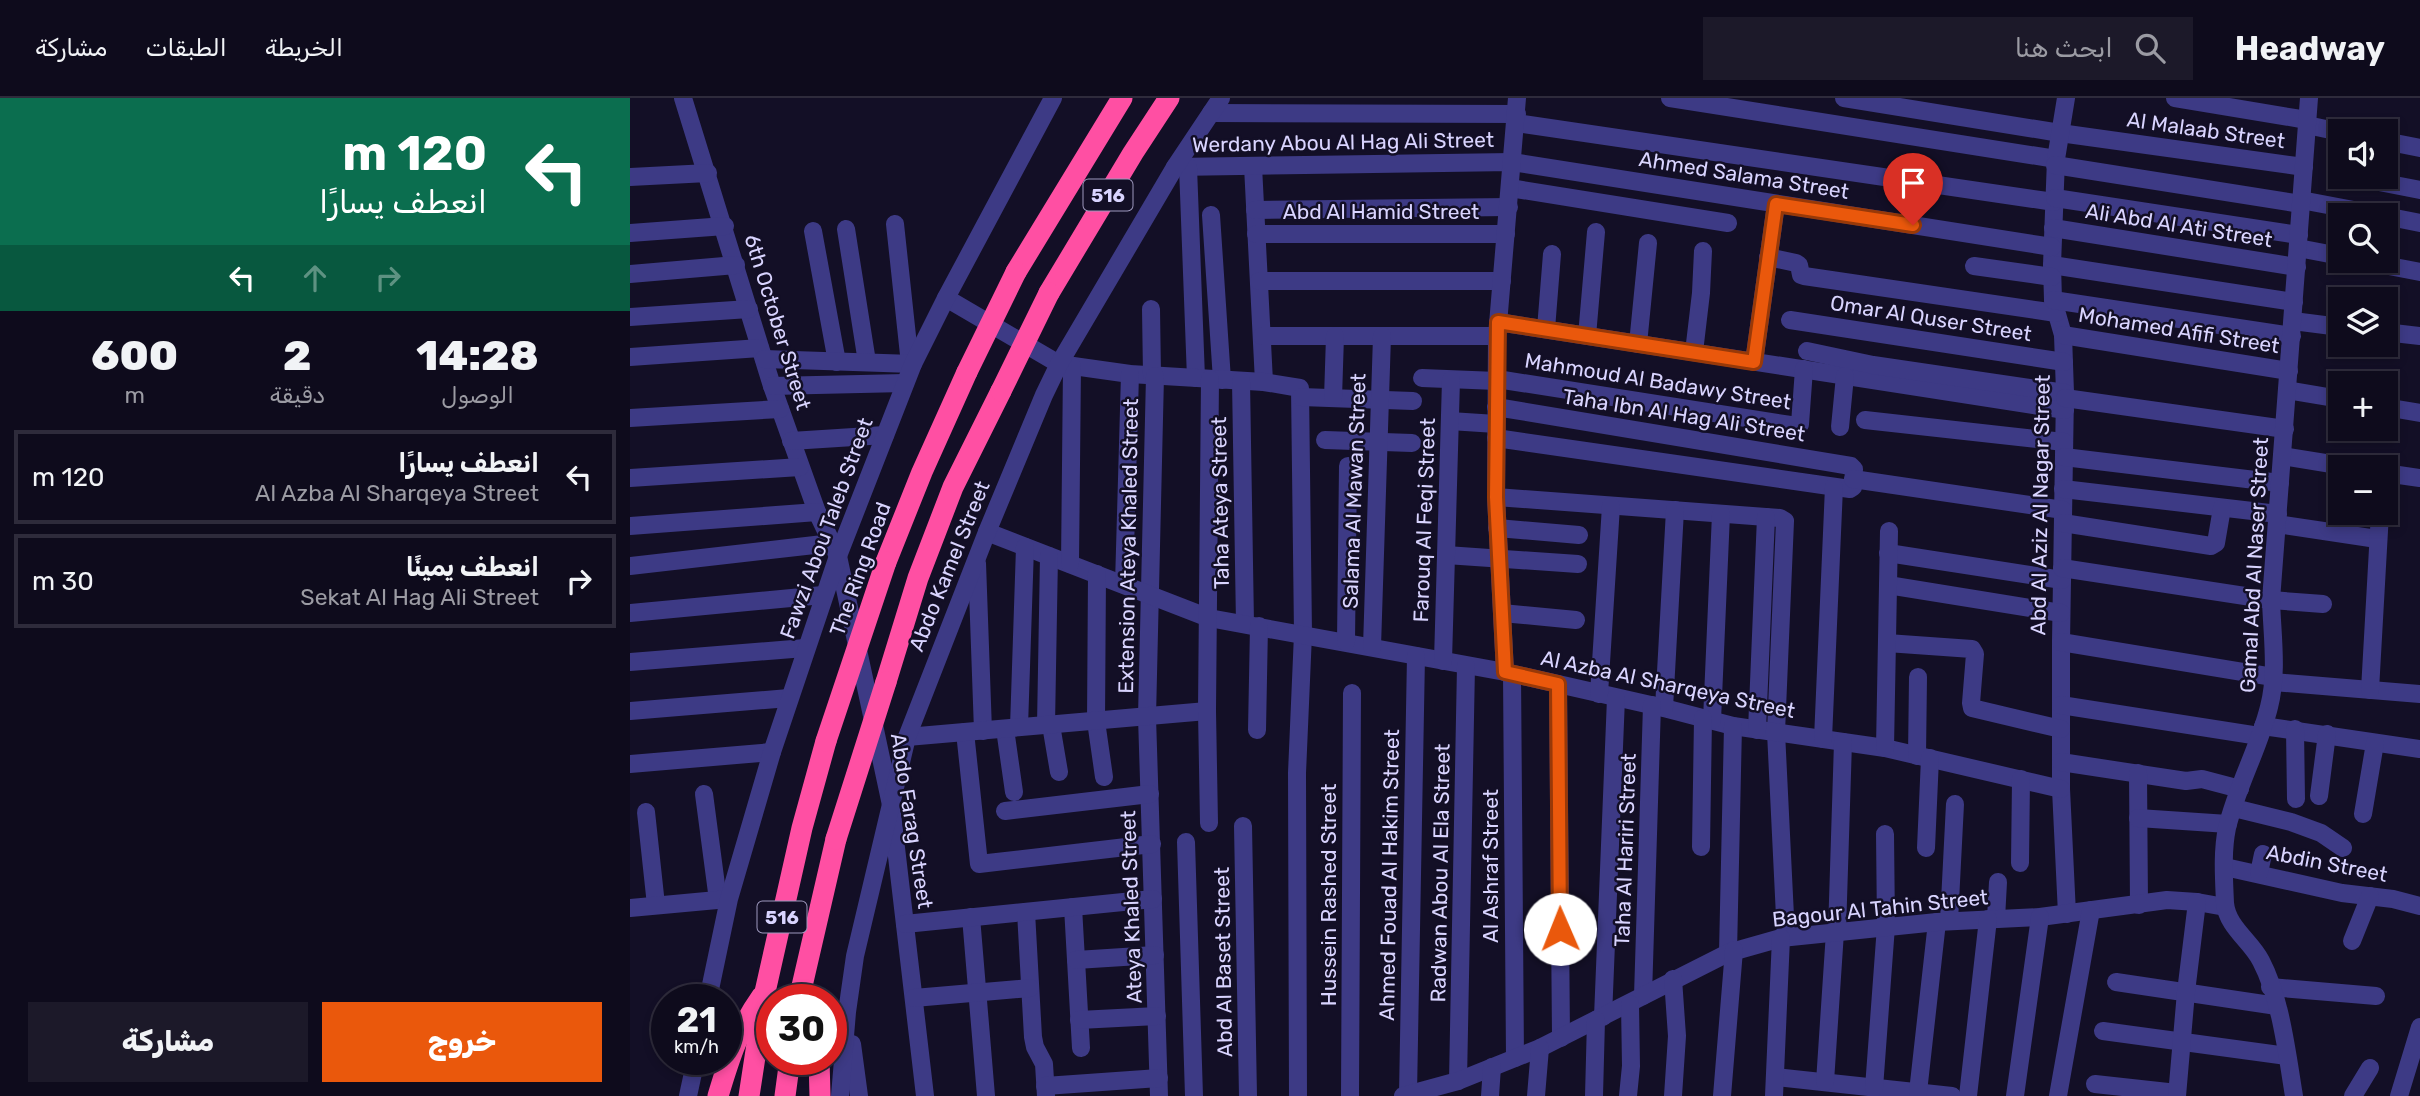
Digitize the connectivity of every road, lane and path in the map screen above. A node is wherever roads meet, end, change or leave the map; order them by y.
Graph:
1 (683, 98) edge
2 (1053, 98) edge
3 (1122, 98) edge
4 (1169, 98) edge
5 (1670, 98) edge
6 (1844, 98) edge
7 (2066, 98) edge
8 (2175, 98) edge
9 (2309, 98) edge
10 (1216, 106) edge
11 (1517, 111) edge
12 (2307, 122) junction
13 (2328, 128) edge
14 (2060, 132) junction
15 (2398, 144) edge
16 (2420, 148) edge
17 (1513, 162) junction
18 (2056, 162) junction
19 (1253, 166) junction
20 (1181, 167) junction
21 (2304, 167) junction
22 (708, 173) junction
23 (630, 177) edge
24 (2398, 186) edge
25 (1510, 188) junction
26 (2420, 190) edge
27 (2054, 200) junction
28 (2301, 202) junction
29 (1776, 204) junction
30 (2328, 206) edge
31 (1508, 207) junction
32 (1255, 210) junction
33 (1211, 215) dead end
34 (2398, 219) edge
35 (895, 223) dead end
36 (1728, 223) dead end
37 (2420, 223) edge
38 (725, 226) junction
39 (2053, 228) junction
40 (846, 229) dead end
41 (813, 231) dead end
42 (1596, 232) dead end
43 (630, 233) edge
44 (1256, 234) junction
45 (1506, 234) junction
46 (2298, 241) junction
47 (1648, 243) dead end
48 (1703, 251) dead end
49 (2328, 252) edge
50 (1552, 254) dead end
51 (1768, 257) junction
52 (2052, 263) junction
53 (736, 265) junction
54 (1974, 266) dead end
55 (2297, 267) junction
56 (2398, 268) edge
57 (2420, 272) edge
58 (630, 274) edge
59 (1259, 281) junction
60 (1502, 281) junction
61 (946, 298) junction
62 (2294, 302) junction
63 (2055, 307) junction
64 (749, 309) junction
65 (1151, 309) dead end
66 (630, 317) edge
67 (1790, 320) dead end
68 (2328, 328) edge
69 (1498, 329) junction
70 (1546, 329) junction
71 (2292, 329) junction
72 (2398, 333) edge
73 (2063, 335) junction
74 (1262, 336) junction
75 (1335, 336) junction
76 (1382, 336) junction
77 (1587, 336) junction
78 (2420, 336) edge
79 (1638, 344) junction
80 (1807, 351) dead end
81 (1694, 352) junction
82 (762, 353) junction
83 (630, 357) edge
84 (837, 362) junction
85 (867, 362) junction
86 (1754, 362) junction
87 (2064, 362) junction
88 (912, 364) junction
89 (1065, 365) junction
90 (1804, 369) junction
91 (2289, 371) junction
92 (1130, 374) junction
93 (1154, 376) junction
94 (1845, 376) junction
95 (1209, 379) junction
96 (1422, 379) dead end
97 (1451, 380) junction
98 (1497, 380) junction
99 (1241, 381) junction
100 (1264, 382) junction
101 (905, 383) junction
102 (772, 386) junction
103 (2287, 390) junction
104 (1300, 394) junction
105 (2328, 397) edge
106 (1333, 398) junction
107 (1380, 399) junction
108 (2065, 400) junction
109 (1413, 401) dead end
110 (780, 409) junction
111 (2398, 409) edge
112 (2420, 413) edge
113 (630, 418) edge
114 (1865, 420) dead end
115 (1450, 421) junction
116 (1496, 423) junction
117 (1840, 427) dead end
118 (2284, 429) junction
119 (884, 435) junction
120 (1325, 440) dead end
121 (791, 442) junction
122 (1379, 442) junction
123 (1412, 443) dead end
124 (2064, 450) junction
125 (2282, 456) junction
126 (2328, 463) edge
127 (1348, 466) dead end
128 (800, 467) junction
129 (2398, 475) edge
130 (630, 478) edge
131 (2420, 478) edge
132 (1853, 479) junction
133 (2280, 483) junction
134 (1834, 487) junction
135 (2063, 489) junction
136 (1496, 497) junction
137 (1611, 506) junction
138 (2222, 508) junction
139 (1675, 510) junction
140 (817, 512) junction
141 (1721, 514) junction
142 (1766, 517) junction
143 (2063, 517) junction
144 (2278, 519) junction
145 (2379, 525) edge
146 (630, 526) edge
147 (1497, 528) junction
148 (1889, 531) dead end
149 (987, 532) junction
150 (1579, 535) dead end
151 (2377, 539) junction
152 (1025, 547) junction
153 (835, 549) junction
154 (1888, 553) junction
155 (1446, 555) junction
156 (977, 556) junction
157 (1049, 556) junction
158 (1499, 558) junction
159 (1070, 564) junction
160 (1578, 564) dead end
161 (630, 566) edge
162 (1097, 574) junction
163 (2062, 574) junction
164 (1124, 584) junction
165 (1888, 585) junction
166 (1149, 594) junction
167 (823, 595) junction
168 (2272, 600) junction
169 (2322, 604) dead end
170 (630, 613) edge
171 (1502, 613) junction
172 (2061, 613) junction
173 (1209, 618) junction
174 (1576, 620) dead end
175 (1252, 625) junction
176 (1303, 634) junction
177 (1346, 642) junction
178 (2061, 642) junction
179 (1887, 643) junction
180 (1372, 647) junction
181 (806, 648) junction
182 (1416, 656) junction
183 (630, 662) edge
184 (1443, 662) junction
185 (1466, 666) junction
186 (1508, 673) junction
187 (1918, 677) dead end
188 (2273, 680) junction
189 (1558, 684) junction
190 (2370, 690) junction
191 (1352, 693) dead end
192 (2420, 694) edge
193 (1608, 696) junction
194 (789, 698) junction
195 (2061, 705) junction
196 (1658, 707) junction
197 (630, 711) edge
198 (1207, 711) junction
199 (1147, 716) junction
200 (1708, 719) junction
201 (1096, 721) junction
202 (1049, 725) junction
203 (1733, 726) junction
204 (1012, 728) junction
205 (2061, 729) junction
206 (2295, 729) junction
207 (1257, 730) dead end
208 (1758, 730) junction
209 (974, 731) junction
210 (2261, 731) junction
211 (1776, 732) junction
212 (2327, 734) junction
213 (907, 737) junction
214 (1824, 739) junction
215 (1843, 742) junction
216 (2375, 743) junction
217 (1885, 748) junction
218 (2420, 748) edge
219 (772, 752) junction
220 (1923, 757) junction
221 (2061, 762) junction
222 (630, 764) edge
223 (1059, 772) dead end
224 (2138, 773) junction
225 (1104, 777) dead end
226 (2021, 779) junction
227 (2061, 789) junction
228 (2240, 789) junction
229 (1014, 792) dead end
230 (704, 794) dead end
231 (1150, 794) junction
232 (2319, 796) dead end
233 (2296, 799) dead end
234 (1955, 804) dead end
235 (891, 806) junction
236 (1005, 811) dead end
237 (646, 812) dead end
238 (2363, 814) dead end
239 (2231, 816) junction
240 (2138, 818) junction
241 (1209, 823) dead end
242 (1243, 826) dead end
243 (1885, 834) dead end
244 (1186, 842) dead end
245 (1152, 844) junction
246 (1701, 847) dead end
247 (1926, 848) dead end
248 (2343, 848) dead end
249 (2263, 854) dead end
250 (2020, 863) dead end
251 (2225, 867) junction
252 (2259, 873) junction
253 (1998, 882) dead end
254 (2370, 896) junction
255 (723, 900) junction
256 (1153, 900) junction
257 (2197, 902) junction
258 (656, 905) junction
259 (2139, 905) junction
260 (2420, 906) edge
261 (1073, 907) junction
262 (2225, 907) junction
263 (630, 908) edge
264 (2091, 910) junction
265 (1026, 912) junction
266 (2067, 914) junction
267 (971, 917) junction
268 (2040, 917) junction
269 (1992, 919) junction
270 (1943, 921) junction
271 (905, 924) junction
272 (1886, 926) junction
273 (1836, 932) junction
274 (1784, 938) junction
275 (2352, 941) dead end
276 (1731, 951) junction
277 (1155, 955) junction
278 (1076, 960) junction
279 (1673, 979) junction
280 (2116, 982) dead end
281 (710, 984) edge
282 (767, 984) edge
283 (802, 984) edge
284 (2270, 987) junction
285 (1030, 988) junction
286 (2186, 992) junction
287 (977, 993) junction
288 (2376, 996) dead end
289 (914, 998) junction
290 (1636, 1000) junction
291 (756, 1004) edge
292 (2277, 1006) junction
293 (848, 1012) junction
294 (1157, 1016) junction
295 (1600, 1018) junction
296 (1080, 1020) junction
297 (2420, 1027) edge
298 (2103, 1031) dead end
299 (1560, 1038) junction
300 (2182, 1042) junction
301 (1081, 1048) dead end
302 (1540, 1048) junction
303 (756, 1050) edge
304 (2287, 1056) junction
305 (1515, 1058) junction
306 (1492, 1067) junction
307 (2370, 1068) dead end
308 (2414, 1068) edge
309 (693, 1075) edge
310 (788, 1075) edge
311 (820, 1075) edge
312 (1775, 1077) junction
313 (1458, 1081) junction
314 (1825, 1083) junction
315 (2095, 1084) dead end
316 (1159, 1087) edge
317 (1874, 1088) junction
318 (1046, 1091) edge
319 (1919, 1092) junction
320 (1429, 1093) edge
321 (1406, 1095) edge
322 (2177, 1095) edge
323 (688, 1096) edge
324 (718, 1096) edge
325 (749, 1096) edge
326 (785, 1096) edge
327 (821, 1096) edge
328 (840, 1096) edge
329 (859, 1096) edge
330 (925, 1096) edge
331 (986, 1096) edge
332 (1194, 1096) edge
333 (1248, 1096) edge
334 (1298, 1096) edge
335 (1350, 1096) edge
336 (1489, 1096) edge
337 (1536, 1096) edge
338 (1594, 1096) edge
339 (1628, 1096) edge
340 (1673, 1096) edge
341 (1722, 1096) edge
342 (1774, 1096) edge
343 (1952, 1096) edge
344 (1968, 1096) edge
345 (2015, 1096) edge
346 (2058, 1096) edge
347 (2294, 1096) edge
348 (2353, 1096) edge
349 (2399, 1096) edge

1 - 22 street, 6th October Street
2 - 61 street, Fawzi Abou Taleb Street
3 - 282 highway, The Ring Road / 516, bridge
4 - 283 highway, 516, bridge
5 - 18 street
6 - 14 street, Al Malaab Street
7 - 14 street, Abd Al Aziz Al Nagar Street
8 - 12 street
9 - 12 street, Gamal Abd Al Naser Street
10 - 11 street
10 - 20 street, Abdo Kamel Street
11 - 17 street, Al Ashraf Street
11 - 27 street
12 - 13 street
12 - 21 street, Gamal Abd Al Naser Street
14 - 18 street, Abd Al Aziz Al Nagar Street
14 - 21 street, Al Malaab Street
15 - 16 street
17 - 19 street, Werdany Abou Al Hag Ali Street
17 - 25 street, Al Ashraf Street
17 - 29 street, Ahmed Salama Street
18 - 27 street, Abd Al Aziz Al Nagar Street
18 - 28 street
19 - 20 street, Werdany Abou Al Hag Ali Street
19 - 32 street
20 - 89 street, Abdo Kamel Street
20 - 95 street
21 - 28 street, Gamal Abd Al Naser Street
22 - 23 street
22 - 38 street, 6th October Street
24 - 26 street
25 - 31 street, Al Ashraf Street
25 - 36 street
27 - 39 street, Abd Al Aziz Al Nagar Street
27 - 46 street
28 - 30 street
28 - 46 street, Gamal Abd Al Naser Street
29 - 51 street
29 - 52 street, Ahmed Salama Street
31 - 32 street
31 - 45 street, Al Ashraf Street
32 - 44 street
33 - 95 street
34 - 37 street
35 - 88 street
38 - 43 street
38 - 53 street, 6th October Street
39 - 52 street, Abd Al Aziz Al Nagar Street
39 - 55 street, Ali Abd Al Ati Street
40 - 85 street
41 - 84 street
42 - 77 street
44 - 45 street, Abd Al Hamid Street
44 - 59 street
45 - 60 street, Al Ashraf Street
46 - 49 street
46 - 55 street, Gamal Abd Al Naser Street
47 - 79 street
48 - 81 street
50 - 70 street
51 - 63 street
51 - 86 street
52 - 54 street
52 - 62 street
52 - 63 street, Abd Al Aziz Al Nagar Street
53 - 58 street
53 - 64 street, 6th October Street
55 - 62 street, Gamal Abd Al Naser Street
56 - 57 street
59 - 60 street
59 - 74 street
60 - 69 street, Al Ashraf Street
61 - 88 street, Fawzi Abou Taleb Street
61 - 89 street
62 - 71 street, Gamal Abd Al Naser Street
63 - 71 street
63 - 73 street, Abd Al Aziz Al Nagar Street
64 - 66 street
64 - 82 street, 6th October Street
65 - 93 street, Extension Ateya Khaled Street
67 - 87 street, Omar Al Quser Street
68 - 71 street
69 - 70 street
69 - 76 street
69 - 98 street, Al Ashraf Street
70 - 77 street
71 - 91 street, Gamal Abd Al Naser Street
72 - 78 street
73 - 87 street, Abd Al Aziz Al Nagar Street
73 - 91 street, Mohamed Afifi Street
74 - 75 street
74 - 100 street
75 - 76 street
75 - 106 street
76 - 107 street, Salama Al Mawan Street
77 - 79 street
79 - 81 street
80 - 108 street
81 - 86 street
82 - 83 street
82 - 84 street
82 - 102 street, 6th October Street
84 - 85 street
85 - 88 street
86 - 90 street
87 - 108 street, Abd Al Aziz Al Nagar Street
88 - 101 street, Fawzi Abou Taleb Street
89 - 92 street
89 - 149 street, Abdo Kamel Street
89 - 159 street
90 - 94 street
90 - 98 street, Mahmoud Al Badawy Street
91 - 103 street, Gamal Abd Al Naser Street
92 - 93 street
92 - 164 street
93 - 95 street
93 - 166 street, Extension Ateya Khaled Street
94 - 108 street
94 - 117 street
95 - 99 street
95 - 173 street
96 - 97 street
97 - 98 street
97 - 115 street, Farouq Al Feqi Street
98 - 116 street, Al Ashraf Street
99 - 100 street
99 - 175 street, Taha Ateya Street
100 - 104 street
101 - 102 street
101 - 119 street, Fawzi Abou Taleb Street
102 - 110 street, 6th October Street
103 - 105 street
103 - 118 street, Gamal Abd Al Naser Street
104 - 106 street
104 - 176 street
106 - 107 street
107 - 109 street
107 - 122 street, Salama Al Mawan Street
108 - 118 street
108 - 124 street, Abd Al Aziz Al Nagar Street
110 - 113 street
110 - 121 street, 6th October Street
111 - 112 street
114 - 124 street
115 - 116 street
115 - 155 street, Farouq Al Feqi Street
116 - 132 street, Taha Ibn Al Hag Ali Street
116 - 134 street
116 - 136 street, Al Ashraf Street
118 - 125 street, Gamal Abd Al Naser Street
119 - 121 street
119 - 153 street, Fawzi Abou Taleb Street
120 - 122 street
121 - 128 street, 6th October Street
122 - 123 street
122 - 180 street, Salama Al Mawan Street
124 - 133 street
124 - 135 street, Abd Al Aziz Al Nagar Street
125 - 126 street
125 - 133 street, Gamal Abd Al Naser Street
127 - 177 street
128 - 130 street
128 - 140 street, 6th October Street
129 - 131 street
132 - 134 street
132 - 143 street
133 - 144 street, Gamal Abd Al Naser Street
134 - 214 street
135 - 138 street
135 - 143 street, Abd Al Aziz Al Nagar Street
136 - 137 street
136 - 147 street, Al Ashraf Street
137 - 139 street
137 - 193 street
138 - 143 street
138 - 144 street
139 - 141 street
139 - 196 street, Taha Al Hariri Street
140 - 146 street
140 - 153 street, 6th October Street
141 - 142 street
141 - 200 street
142 - 208 street
142 - 211 street
143 - 163 street, Abd Al Aziz Al Nagar Street
144 - 151 street
144 - 168 street, Gamal Abd Al Naser Street
145 - 151 street
147 - 150 street
147 - 158 street, Al Ashraf Street
148 - 154 street
149 - 152 street, Al Azba Al Sharqeya Street
149 - 156 street, Abdo Kamel Street
151 - 190 street
152 - 157 street, Al Azba Al Sharqeya Street
152 - 204 street
153 - 161 street
153 - 167 street, Fawzi Abou Taleb Street
153 - 235 street, Abdo Farag Street
154 - 163 street
154 - 165 street
155 - 158 street
155 - 184 street, Farouq Al Feqi Street
156 - 209 street
156 - 213 street, Abdo Kamel Street
157 - 159 street, Al Azba Al Sharqeya Street
157 - 202 street
158 - 160 street
158 - 171 street, Al Ashraf Street
159 - 162 street, Al Azba Al Sharqeya Street
162 - 164 street, Al Azba Al Sharqeya Street
162 - 201 street
163 - 168 street
163 - 172 street, Abd Al Aziz Al Nagar Street
164 - 166 street, Al Azba Al Sharqeya Street
165 - 172 street
165 - 179 street
166 - 173 street, Al Azba Al Sharqeya Street
166 - 199 street, Extension Ateya Khaled Street
167 - 170 street
167 - 181 street, Fawzi Abou Taleb Street
168 - 169 street
168 - 188 street, Gamal Abd Al Naser Street
171 - 174 street
171 - 186 street, Al Ashraf Street
172 - 178 street, Abd Al Aziz Al Nagar Street
173 - 175 street, Al Azba Al Sharqeya Street
173 - 198 street
175 - 176 street, Al Azba Al Sharqeya Street
175 - 207 street, Taha Ateya Street
176 - 177 street, Al Azba Al Sharqeya Street
176 - 334 street
177 - 180 street, Al Azba Al Sharqeya Street
178 - 188 street
178 - 195 street, Abd Al Aziz Al Nagar Street
179 - 205 street
179 - 217 street
180 - 182 street, Al Azba Al Sharqeya Street
181 - 183 street
181 - 194 street, Fawzi Abou Taleb Street
182 - 184 street, Al Azba Al Sharqeya Street
182 - 321 street, Ahmed Fouad Al Hakim Street
184 - 185 street, Al Azba Al Sharqeya Street
185 - 186 street, Al Azba Al Sharqeya Street
185 - 313 street, Radwan Abou Al Ela Street
186 - 189 street, Al Azba Al Sharqeya Street
186 - 305 street, Al Ashraf Street
187 - 220 street
188 - 190 street
188 - 210 street, Gamal Abd Al Naser Street
189 - 193 street, Al Azba Al Sharqeya Street
189 - 299 street
190 - 192 street
191 - 335 street, Hussein Rashed Street
193 - 196 street, Al Azba Al Sharqeya Street
193 - 295 street
194 - 197 street
194 - 219 street, Fawzi Abou Taleb Street
195 - 205 street, Abd Al Aziz Al Nagar Street
195 - 210 street
196 - 200 street, Al Azba Al Sharqeya Street
196 - 290 street, Taha Al Hariri Street
198 - 199 street
198 - 241 street
199 - 201 street
199 - 231 street, Ateya Khaled Street
200 - 203 street, Al Azba Al Sharqeya Street
200 - 246 street
201 - 202 street
201 - 225 street
202 - 204 street
202 - 223 street
203 - 208 street, Al Azba Al Sharqeya Street
203 - 276 street
204 - 209 street
204 - 229 street
205 - 221 street, Abd Al Aziz Al Nagar Street
206 - 210 street
206 - 212 street
206 - 233 street
208 - 211 street, Al Azba Al Sharqeya Street
209 - 213 street
209 - 245 street
210 - 228 street, Gamal Abd Al Naser Street
211 - 214 street, Al Azba Al Sharqeya Street
211 - 274 street
212 - 216 street
212 - 232 street
213 - 235 street, Abdo Kamel Street
214 - 215 street, Al Azba Al Sharqeya Street
215 - 217 street, Al Azba Al Sharqeya Street
215 - 273 street
216 - 218 street
216 - 238 street
217 - 220 street, Al Azba Al Sharqeya Street
219 - 222 street
219 - 255 street, Fawzi Abou Taleb Street
220 - 226 street, Al Azba Al Sharqeya Street
220 - 247 street
221 - 224 street
221 - 227 street, Abd Al Aziz Al Nagar Street
224 - 228 street
224 - 240 street
226 - 227 street, Al Azba Al Sharqeya Street
226 - 250 street
227 - 266 street, Abd Al Aziz Al Nagar Street
228 - 239 street, Gamal Abd Al Naser Street
230 - 255 street
231 - 236 street
231 - 245 street, Ateya Khaled Street
234 - 270 street
235 - 271 street, Abdo Farag Street
235 - 293 street, Abdo Kamel Street
237 - 258 street
239 - 240 street
239 - 248 street
239 - 251 street, Gamal Abd Al Naser Street
240 - 259 street
242 - 333 street, Abd Al Baset Street
243 - 272 street
244 - 332 street
245 - 256 street, Ateya Khaled Street
249 - 252 street
251 - 252 street, Abdin Street
251 - 262 street, Gamal Abd Al Naser Street
252 - 254 street, Abdin Street
253 - 269 street
254 - 260 street, Abdin Street
254 - 275 street
255 - 258 street
255 - 281 street, Fawzi Abou Taleb Street
256 - 261 street
256 - 277 street, Ateya Khaled Street
257 - 259 street, Bagour Al Tahin Street
257 - 262 street, Bagour Al Tahin Street
257 - 286 street
258 - 263 street
259 - 264 street, Bagour Al Tahin Street
261 - 265 street
261 - 278 street
262 - 284 street, Gamal Abd Al Naser Street
264 - 266 street, Bagour Al Tahin Street
264 - 346 street
265 - 267 street
265 - 285 street
266 - 268 street, Bagour Al Tahin Street
267 - 271 street
267 - 287 street
268 - 269 street, Bagour Al Tahin Street
268 - 345 street
269 - 270 street, Bagour Al Tahin Street
269 - 344 street
270 - 272 street, Bagour Al Tahin Street
270 - 319 street
271 - 289 street, Abdo Farag Street
272 - 273 street, Bagour Al Tahin Street
272 - 317 street
273 - 274 street, Bagour Al Tahin Street
273 - 314 street
274 - 276 street, Bagour Al Tahin Street
274 - 312 street
276 - 279 street, Bagour Al Tahin Street
276 - 341 street
277 - 278 street
277 - 294 street, Ateya Khaled Street
278 - 296 street
279 - 290 street, Bagour Al Tahin Street
279 - 340 street
280 - 286 street
284 - 288 street
284 - 292 street, Gamal Abd Al Naser Street
285 - 287 street
285 - 318 street
286 - 292 street
286 - 300 street
287 - 289 street
287 - 331 street
289 - 330 street, Abdo Farag Street
290 - 295 street, Bagour Al Tahin Street
290 - 339 street, Taha Al Hariri Street
291 - 324 highway
292 - 304 street, Gamal Abd Al Naser Street
293 - 328 street, Abdo Kamel Street
293 - 329 street
294 - 296 street
294 - 316 street, Ateya Khaled Street
295 - 299 street, Bagour Al Tahin Street
295 - 338 street
296 - 301 street
297 - 308 street
298 - 300 street
299 - 302 street, Bagour Al Tahin Street
300 - 304 street
300 - 322 street
302 - 305 street, Bagour Al Tahin Street
302 - 337 street
303 - 325 highway, The Ring Road / 516
304 - 347 street, Gamal Abd Al Naser Street
305 - 306 street, Bagour Al Tahin Street
306 - 313 street, Bagour Al Tahin Street
306 - 336 street
307 - 348 street
308 - 349 street
309 - 323 street
310 - 326 highway
311 - 327 highway
312 - 314 street
312 - 342 street
313 - 320 street, Bagour Al Tahin Street
314 - 317 street
315 - 322 street
316 - 318 street
317 - 319 street
319 - 343 street
320 - 321 street, Bagour Al Tahin Street

